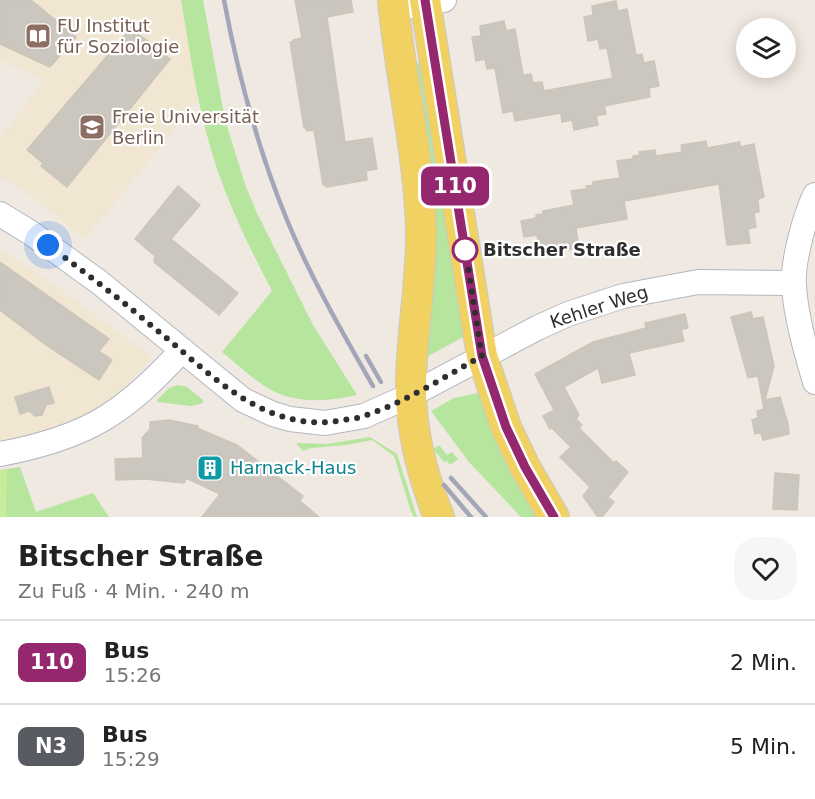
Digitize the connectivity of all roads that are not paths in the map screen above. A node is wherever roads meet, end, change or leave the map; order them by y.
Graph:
1 (432, 1) edge
2 (393, 4) edge
3 (815, 195) edge
4 (0, 214) edge
5 (794, 283) junction
6 (182, 350) junction
7 (482, 356) junction
8 (815, 382) edge
9 (411, 395) junction
10 (0, 454) edge
11 (439, 517) edge
12 (554, 517) edge

1 - 2 street
1 - 7 main road
2 - 9 main road
3 - 5 street
4 - 6 street, Kehler Weg
5 - 7 street, Kehler Weg
5 - 8 street
6 - 9 street, Kehler Weg
6 - 10 street
7 - 9 street, Kehler Weg
7 - 12 main road
9 - 11 main road

